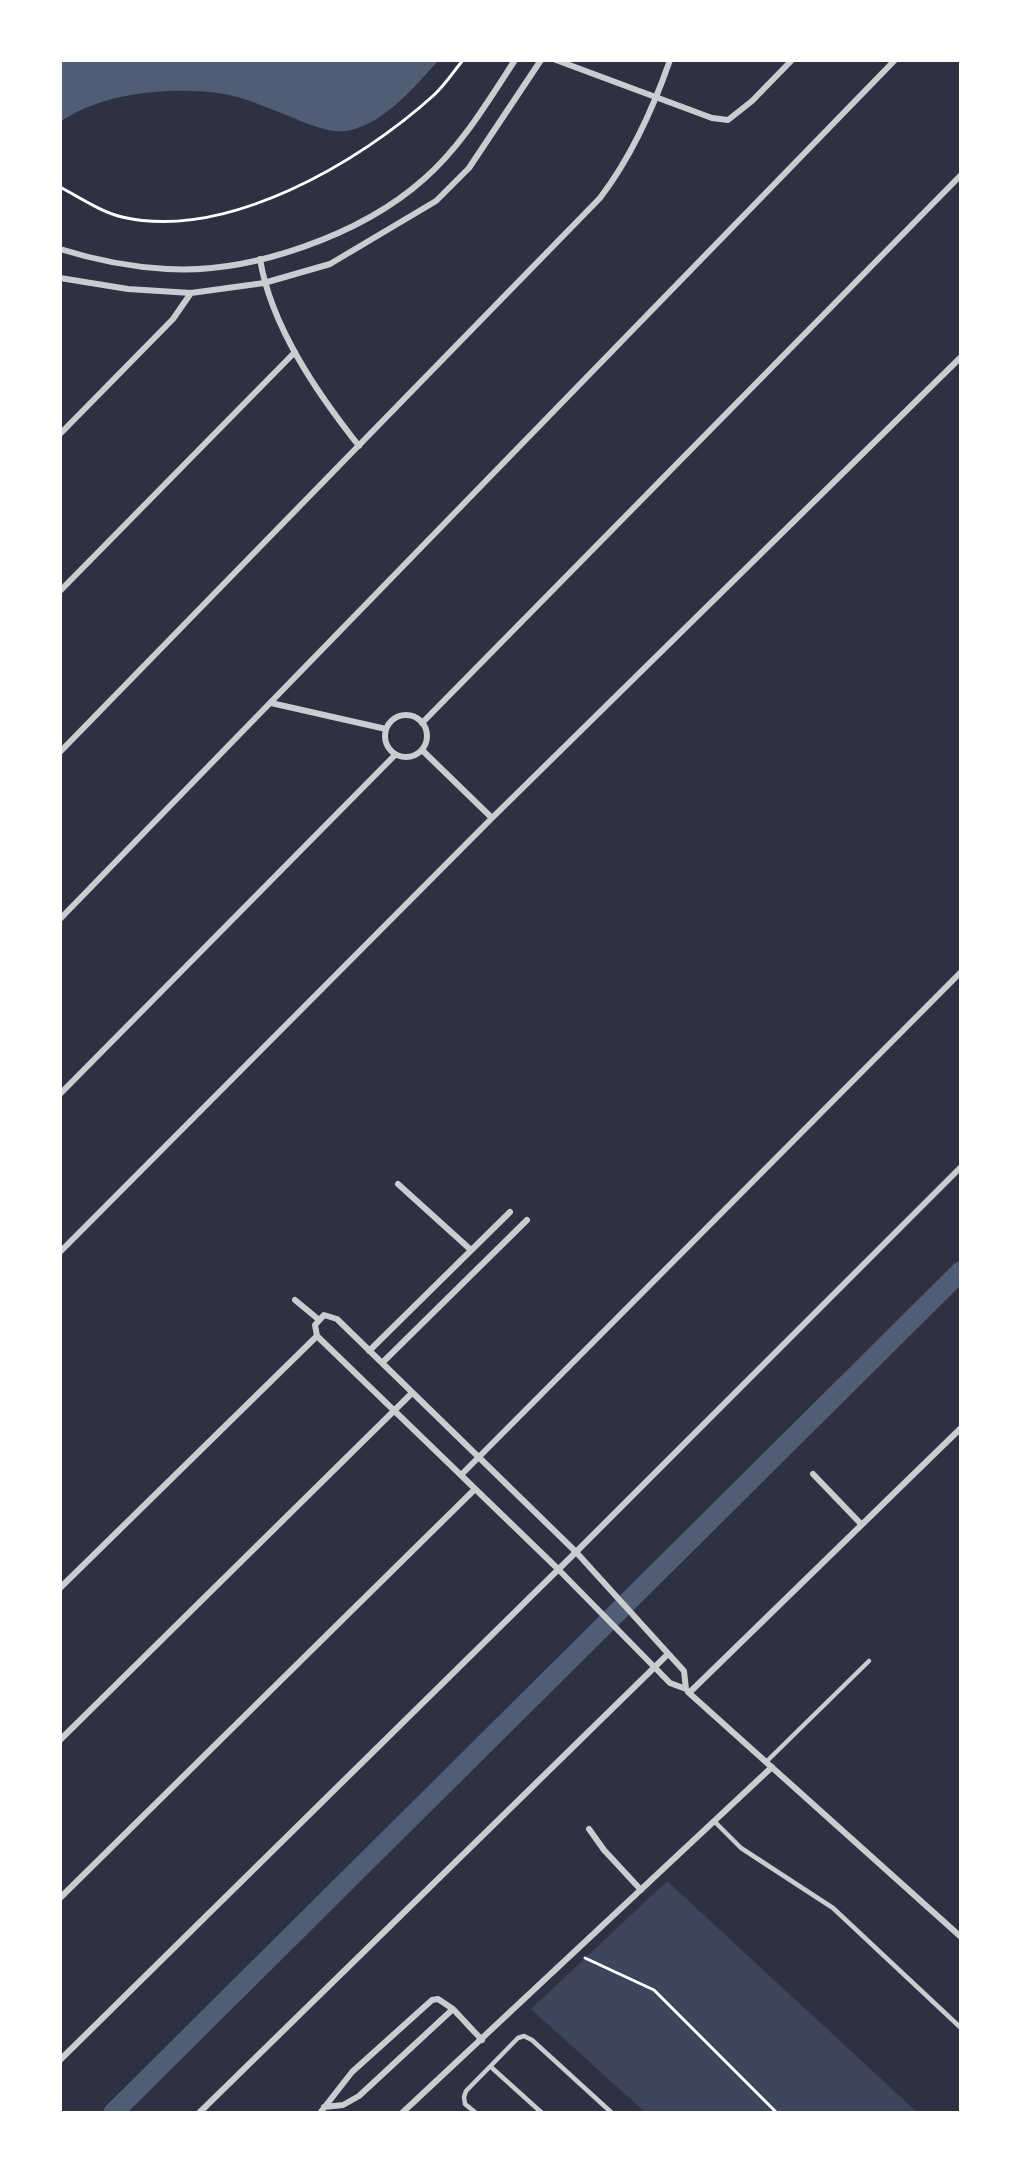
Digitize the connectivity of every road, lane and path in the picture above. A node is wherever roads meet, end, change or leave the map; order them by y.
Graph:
1 (463, 60) edge
2 (515, 60) edge
3 (541, 60) edge
4 (556, 60) edge
5 (670, 60) edge
6 (792, 60) edge
7 (895, 60) edge
8 (657, 98) junction
9 (961, 175) edge
10 (60, 188) edge
11 (60, 249) edge
12 (260, 259) junction
13 (60, 278) edge
14 (264, 283) junction
15 (191, 293) junction
16 (295, 352) junction
17 (961, 357) edge
18 (60, 434) edge
19 (359, 446) junction
20 (60, 591) edge
21 (271, 703) junction
22 (422, 723) junction
23 (386, 729) junction
24 (422, 750) junction
25 (60, 752) edge
26 (395, 755) junction
27 (492, 818) junction
28 (60, 920) edge
29 (961, 972) edge
30 (60, 1094) edge
31 (961, 1167) edge
32 (398, 1184) dead end
33 (510, 1212) dead end
34 (527, 1220) dead end
35 (471, 1250) junction
36 (60, 1252) edge
37 (295, 1300) dead end
38 (318, 1319) junction
39 (317, 1336) junction
40 (369, 1351) junction
41 (382, 1362) junction
42 (412, 1392) junction
43 (394, 1411) junction
44 (961, 1428) edge
45 (478, 1457) junction
46 (813, 1474) dead end
47 (461, 1475) junction
48 (475, 1489) junction
49 (861, 1524) junction
50 (576, 1552) junction
51 (557, 1568) junction
52 (60, 1588) edge
53 (668, 1654) junction
54 (869, 1662) dead end
55 (654, 1666) junction
56 (687, 1691) junction
57 (60, 1740) edge
58 (766, 1762) junction
59 (772, 1767) junction
60 (714, 1821) junction
61 (589, 1830) dead end
62 (641, 1890) junction
63 (60, 1898) edge
64 (961, 1937) edge
65 (574, 1953) junction
66 (453, 2009) junction
67 (961, 2028) edge
68 (482, 2040) junction
69 (60, 2060) edge
70 (490, 2067) junction
71 (322, 2110) edge
72 (199, 2113) edge
73 (402, 2113) edge
74 (476, 2113) edge
75 (542, 2113) edge
76 (612, 2113) edge
77 (777, 2113) edge

1 - 10 path
2 - 12 street
3 - 14 street
4 - 8 street
5 - 8 street
6 - 8 street
7 - 21 street
8 - 19 street
9 - 22 street
11 - 12 street
12 - 14 street
13 - 15 street
14 - 15 street
14 - 16 street
15 - 18 street
16 - 19 street
16 - 20 street
17 - 27 street
19 - 25 street
21 - 23 street
21 - 28 street
22 - 23 street
22 - 24 street
23 - 26 street
24 - 26 street
24 - 27 street
26 - 30 street
27 - 36 street
29 - 45 street
31 - 50 street
32 - 35 street
33 - 35 street
34 - 41 street
35 - 40 street
37 - 38 street
38 - 39 street
38 - 40 street
39 - 43 street
39 - 52 street
40 - 41 street
41 - 42 street
42 - 43 street
42 - 45 street
43 - 47 street
43 - 57 street
44 - 49 street
45 - 47 street
45 - 50 street
46 - 49 street
47 - 48 street
48 - 51 street
48 - 63 street
49 - 56 street
50 - 51 street
50 - 53 street
51 - 55 street
51 - 69 street
53 - 55 street
53 - 56 street
54 - 58 lane
55 - 56 street
55 - 72 street
56 - 58 street
58 - 59 street
59 - 60 street
59 - 64 street
60 - 62 street
60 - 67 lane
61 - 62 street
62 - 65 street
65 - 68 street
65 - 77 path
66 - 68 street
66 - 71 street
66 - 71 street
68 - 73 street
70 - 74 lane
70 - 75 lane
70 - 76 lane

